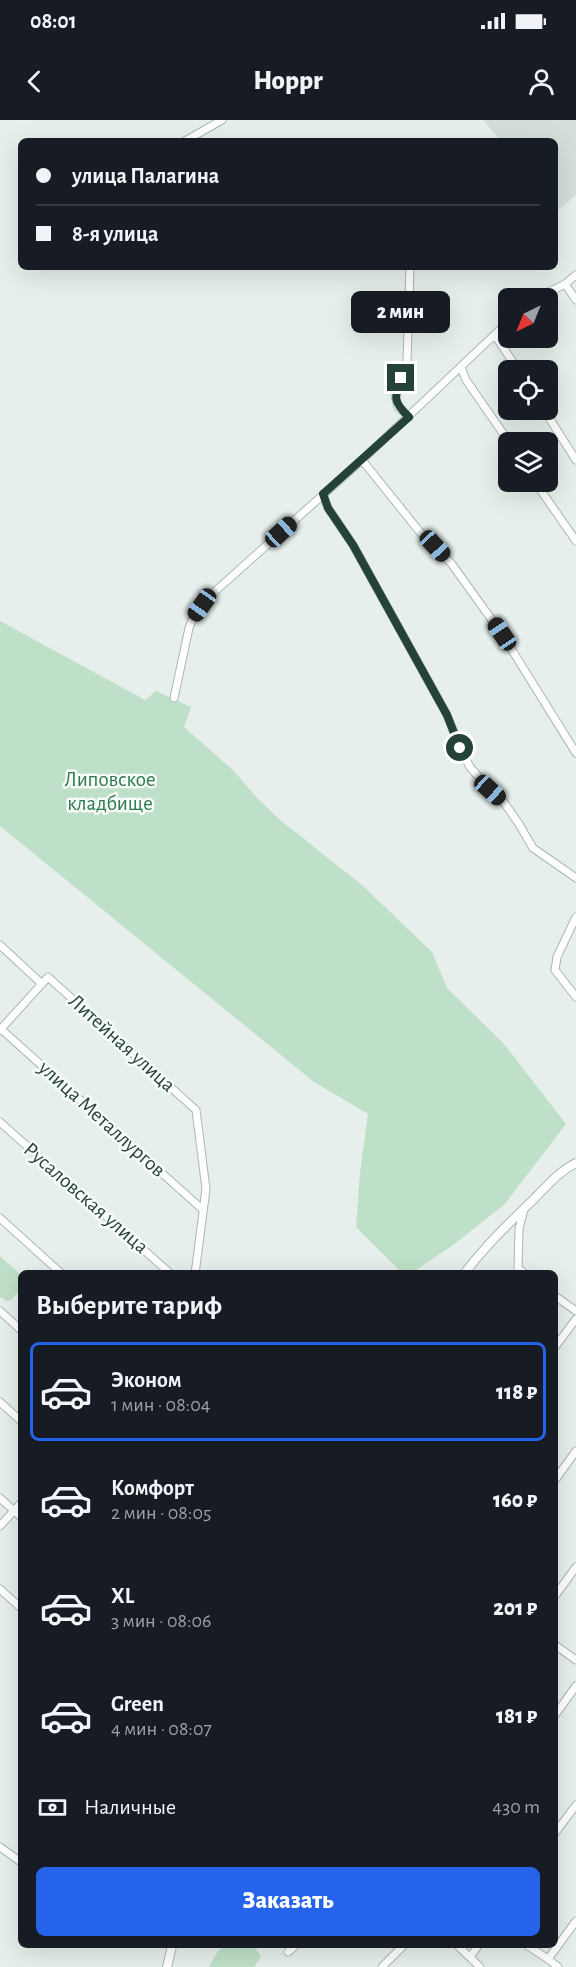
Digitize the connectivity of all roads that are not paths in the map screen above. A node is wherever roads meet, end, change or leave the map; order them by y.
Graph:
1 (222, 120) edge
2 (190, 138) edge
3 (410, 270) edge
4 (576, 276) edge
5 (566, 284) junction
6 (558, 288) edge
7 (576, 300) edge
8 (498, 332) edge
9 (495, 335) junction
10 (511, 360) edge
11 (461, 367) junction
12 (409, 417) junction
13 (550, 420) edge
14 (502, 432) edge
15 (362, 460) junction
16 (576, 460) edge
17 (543, 492) edge
18 (323, 494) junction
19 (576, 541) edge
20 (174, 698) dead end
21 (576, 753) edge
22 (576, 878) edge
23 (576, 916) edge
24 (0, 945) edge
25 (42, 984) junction
26 (576, 997) edge
27 (1, 1029) edge
28 (0, 1122) edge
29 (576, 1163) edge
30 (202, 1209) junction
31 (524, 1209) junction
32 (0, 1218) edge
33 (510, 1222) junction
34 (519, 1229) junction
35 (58, 1270) edge
36 (166, 1270) edge
37 (195, 1270) edge
38 (467, 1270) edge
39 (516, 1270) edge
40 (558, 1298) edge
41 (0, 1311) edge
42 (576, 1311) edge
43 (576, 1319) edge
44 (18, 1327) edge
45 (558, 1343) edge
46 (0, 1402) edge
47 (18, 1418) edge
48 (576, 1451) edge
49 (558, 1476) edge
50 (0, 1498) edge
51 (18, 1506) edge
52 (14, 1511) junction
53 (18, 1514) edge
54 (0, 1526) edge
55 (576, 1567) edge
56 (0, 1589) edge
57 (558, 1592) edge
58 (18, 1605) edge
59 (558, 1647) edge
60 (576, 1660) edge
61 (576, 1686) edge
62 (558, 1711) edge
63 (576, 1805) edge
64 (558, 1829) edge
65 (0, 1847) edge
66 (18, 1860) edge
67 (576, 1921) edge
68 (558, 1945) edge
69 (172, 1948) edge
70 (293, 1948) edge
71 (401, 1948) edge
72 (460, 1948) edge
73 (477, 1948) edge
74 (531, 1948) edge
75 (556, 1948) edge
76 (288, 1952) dead end
77 (470, 1957) junction
78 (548, 1959) junction
79 (167, 1967) edge
80 (382, 1967) edge
81 (480, 1967) edge
82 (558, 1967) edge

1 - 2 street
3 - 12 street
4 - 5 street
5 - 6 street
5 - 7 street
8 - 9 street
9 - 10 street
9 - 11 street
11 - 12 street
11 - 14 street
12 - 15 street
13 - 16 street
15 - 18 street
15 - 21 street
17 - 19 street
18 - 20 street
18 - 22 street
23 - 26 street
24 - 25 street
25 - 27 street
25 - 30 street, Литейная улица
27 - 30 street, улица Металлургов
28 - 36 street, Русаловская улица
29 - 31 street
30 - 37 street
31 - 33 street
31 - 34 street
32 - 35 street
33 - 34 street
33 - 38 street
34 - 39 street
40 - 42 street
41 - 44 street
43 - 45 street
46 - 47 street
48 - 49 street
50 - 52 street
51 - 52 street
52 - 53 street
52 - 54 street
55 - 57 street
56 - 58 street
59 - 60 street
61 - 62 street
63 - 64 street
65 - 66 street
67 - 68 street
69 - 79 street
70 - 76 street
71 - 80 street
72 - 77 street
73 - 77 street
74 - 78 street
75 - 78 street
77 - 81 street
78 - 82 street

